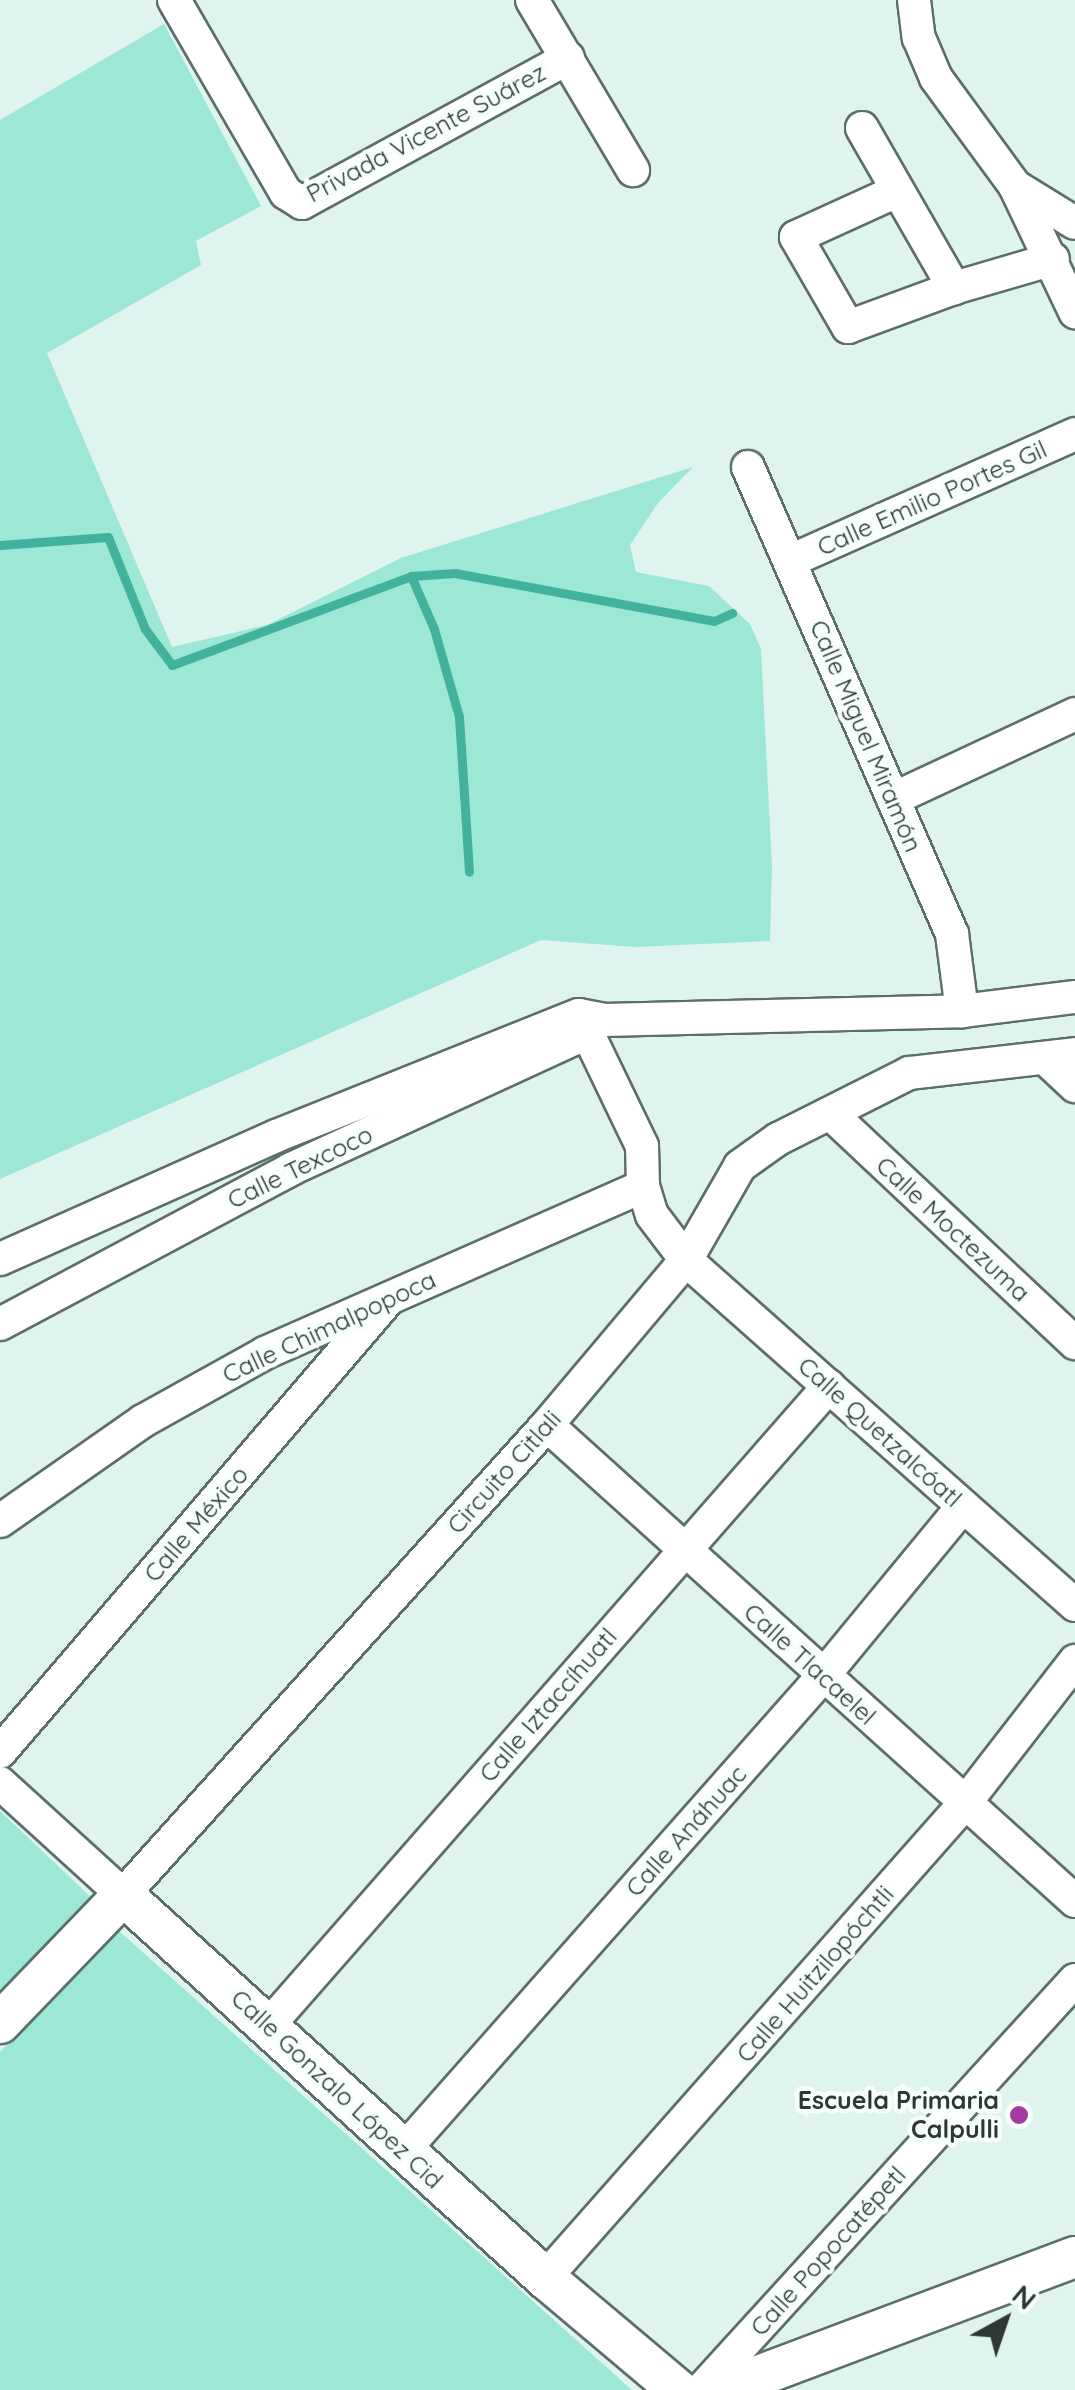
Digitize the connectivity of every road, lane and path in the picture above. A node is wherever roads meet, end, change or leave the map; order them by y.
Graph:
1 (174, 0) edge
2 (532, 0) edge
3 (914, 0) edge
4 (568, 58) junction
5 (862, 128) dead end
6 (632, 170) dead end
7 (1014, 186) junction
8 (897, 191) junction
9 (1075, 223) edge
10 (1053, 259) junction
11 (954, 288) junction
12 (1075, 312) edge
13 (1075, 434) edge
14 (748, 467) dead end
15 (790, 561) junction
16 (1075, 714) edge
17 (893, 798) junction
18 (1075, 997) edge
19 (962, 1011) junction
20 (590, 1023) junction
21 (1060, 1056) edge
22 (1075, 1086) edge
23 (832, 1114) junction
24 (643, 1186) junction
25 (0, 1259) edge
26 (686, 1260) junction
27 (392, 1295) junction
28 (0, 1324) edge
29 (1075, 1343) edge
30 (829, 1386) junction
31 (547, 1425) junction
32 (963, 1506) junction
33 (0, 1522) edge
34 (682, 1551) junction
35 (1075, 1605) edge
36 (1075, 1661) edge
37 (824, 1676) junction
38 (0, 1752) edge
39 (0, 1783) edge
40 (965, 1804) junction
41 (123, 1896) junction
42 (1075, 1901) edge
43 (1075, 1980) edge
44 (0, 2023) edge
45 (268, 2026) junction
46 (403, 2151) junction
47 (1075, 2257) edge
48 (546, 2278) junction
49 (678, 2390) edge
50 (701, 2390) edge
51 (720, 2390) edge

1 - 4 street, Privada Vicente Suárez
2 - 4 street, Privada Vicente Suárez
3 - 7 street
4 - 6 street, Privada Vicente Suárez
5 - 8 street
7 - 9 street
7 - 10 street
8 - 11 street
8 - 11 street
10 - 11 street
10 - 12 street
13 - 15 street, Calle Emilio Portes Gil
14 - 15 street, Calle Miguel Miramón
15 - 17 street, Calle Miguel Miramón
16 - 17 street
17 - 19 street, Calle Miguel Miramón
18 - 19 street, Calle Texcoco
19 - 20 street, Calle Texcoco
20 - 24 street
20 - 25 street, Calle Texcoco
20 - 28 street, Calle Texcoco
21 - 22 street
21 - 23 street, Circuito Citlali
23 - 26 street, Circuito Citlali
23 - 29 street, Calle Moctezuma
24 - 26 street, Calle Quetzalcóatl
24 - 27 street, Calle Chimalpopoca
26 - 30 street, Calle Quetzalcóatl
26 - 31 street, Circuito Citlali
27 - 33 street, Calle Chimalpopoca
27 - 38 street, Calle México
30 - 32 street, Calle Quetzalcóatl
30 - 34 street, Calle Iztaccíhuatl
31 - 34 street, Calle Tlacaelel
31 - 41 street, Circuito Citlali
32 - 35 street, Calle Quetzalcóatl
32 - 37 street, Calle Anáhuac
34 - 37 street, Calle Tlacaelel
34 - 45 street, Calle Iztaccíhuatl
36 - 40 street, Calle Huitzilopóchtli
37 - 40 street, Calle Tlacaelel
37 - 46 street, Calle Anáhuac
39 - 41 street, Calle Gonzalo López Cid
40 - 42 street, Calle Tlacaelel
40 - 48 street, Calle Huitzilopóchtli
41 - 44 street, Circuito Citlali
41 - 45 street, Calle Gonzalo López Cid
43 - 50 street, Calle Popocatépetl
45 - 46 street, Calle Gonzalo López Cid
46 - 48 street, Calle Gonzalo López Cid
47 - 51 street
48 - 49 street, Calle Gonzalo López Cid

